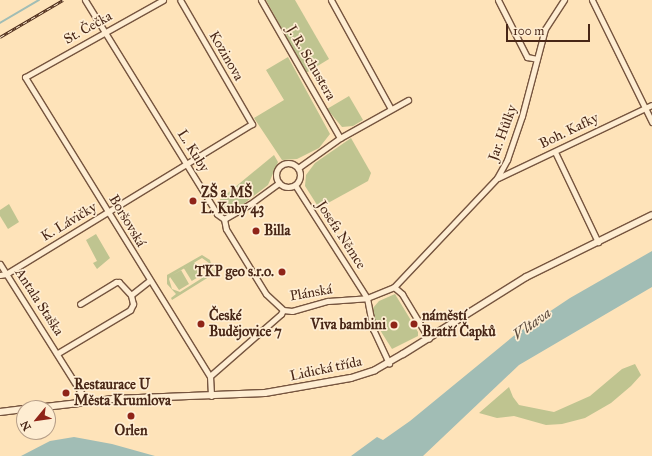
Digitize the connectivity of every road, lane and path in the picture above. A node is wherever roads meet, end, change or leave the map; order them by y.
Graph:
1 (85, 0) edge
2 (163, 0) edge
3 (180, 0) edge
4 (261, 0) edge
5 (330, 0) edge
6 (498, 0) edge
7 (564, 0) edge
8 (592, 0) edge
9 (104, 31) junction
10 (537, 58) junction
11 (25, 77) joint
12 (408, 100) dead end
13 (652, 105) edge
14 (645, 108) junction
15 (391, 109) junction
16 (652, 122) edge
17 (252, 124) joint
18 (340, 138) junction
19 (555, 152) junction
20 (187, 164) junction
21 (298, 168) junction
22 (497, 178) junction
23 (279, 183) junction
24 (296, 185) junction
25 (108, 213) junction
26 (652, 215) edge
27 (224, 219) junction
28 (598, 242) junction
29 (0, 264) edge
30 (6, 274) junction
31 (0, 275) edge
32 (149, 281) junction
33 (394, 288) junction
34 (131, 295) junction
35 (367, 298) junction
36 (80, 304) dead end
37 (283, 310) junction
38 (429, 339) junction
39 (58, 353) junction
40 (388, 363) junction
41 (210, 376) junction
42 (211, 396) junction
43 (87, 402) junction
44 (56, 406) edge
45 (16, 410) edge
46 (0, 412) edge

1 - 9 street, L. Kuby
2 - 9 street, St. Čečka
3 - 17 street, Kozinova
4 - 18 street, J. R. Schustera
5 - 15 street
6 - 10 street
7 - 10 street, Jar. Hůlky
8 - 14 street
9 - 11 street, St. Čečka
9 - 20 street, L. Kuby
10 - 22 street, Jar. Hůlky
11 - 25 street, Boršovská
12 - 15 street
13 - 14 street, Boh. Kafky
14 - 16 street
14 - 19 street, Boh. Kafky
15 - 18 street
17 - 20 street, K. Lávičky
18 - 21 street
19 - 22 street, Boh. Kafky
19 - 28 street
20 - 25 street, K. Lávičky
20 - 27 street, L. Kuby
21 - 23 street
21 - 24 street
22 - 33 street, Jar. Hůlky
23 - 24 street
23 - 27 street
24 - 35 street, Josefa Němce
25 - 30 street, K. Lávičky
25 - 32 street, Boršovská
26 - 28 street, Lidická třída
27 - 37 street, L. Kuby
28 - 38 street, Lidická třída
29 - 30 street, Antala Staška
30 - 31 street, K. Lávičky
30 - 39 street, Antala Staška
32 - 34 street
32 - 41 street, Boršovská
33 - 35 street, Plánská
33 - 38 street
34 - 36 street
34 - 39 street, Antala Staška
35 - 37 street, Plánská
35 - 40 street
37 - 41 street, Plánská
38 - 40 street, Lidická třída
39 - 43 street, Antala Staška
40 - 42 street, Lidická třída
41 - 42 street
42 - 43 street, Lidická třída
43 - 44 street, Lidická třída
45 - 46 street

